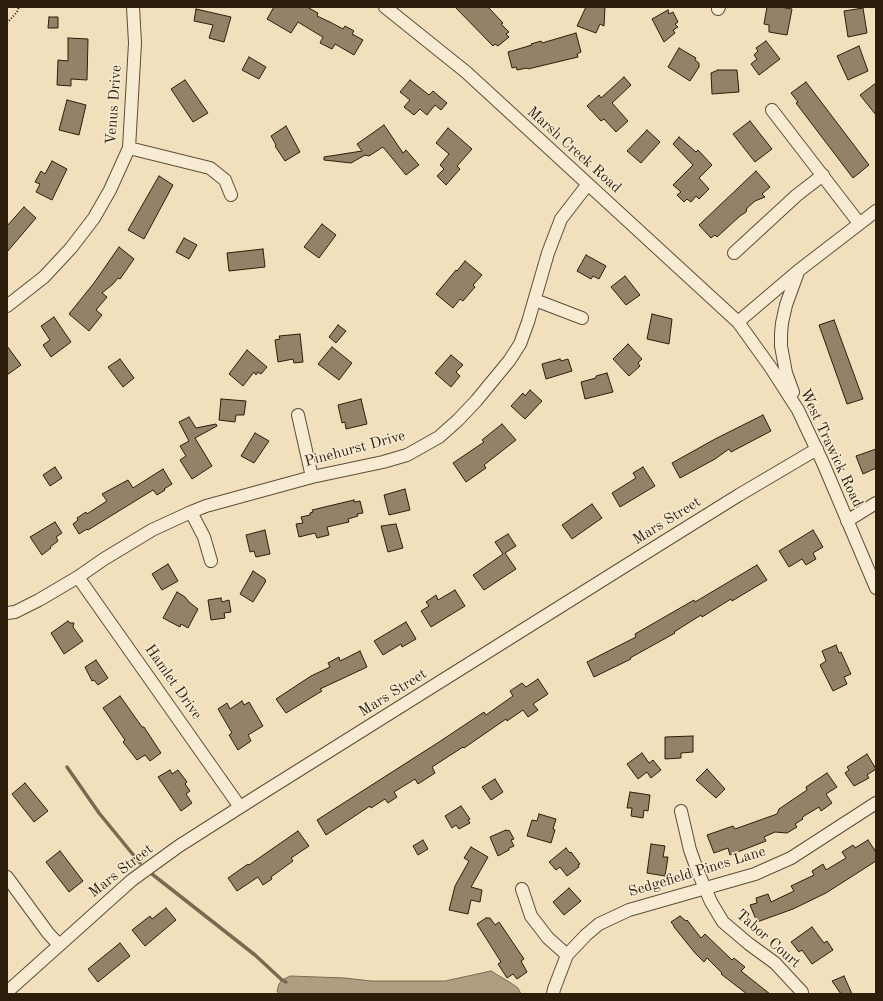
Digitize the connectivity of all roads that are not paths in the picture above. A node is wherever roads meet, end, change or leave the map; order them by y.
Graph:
1 (133, 7) edge
2 (387, 7) edge
3 (772, 110) dead end
4 (129, 148) junction
5 (823, 175) junction
6 (588, 184) junction
7 (231, 195) dead end
8 (876, 210) edge
9 (859, 223) junction
10 (734, 253) dead end
11 (798, 271) junction
12 (535, 300) junction
13 (7, 306) edge
14 (582, 318) dead end
15 (738, 322) junction
16 (772, 368) joint
17 (798, 410) junction
18 (298, 416) dead end
19 (816, 449) junction
20 (312, 477) junction
21 (876, 503) edge
22 (191, 512) junction
23 (847, 521) junction
24 (211, 561) dead end
25 (78, 577) junction
26 (876, 588) edge
27 (7, 612) edge
28 (876, 803) edge
29 (240, 807) junction
30 (681, 811) dead end
31 (7, 877) edge
32 (704, 887) junction
33 (522, 889) dead end
34 (59, 945) junction
35 (567, 955) junction
36 (7, 992) edge
37 (802, 992) dead end
38 (553, 994) edge

1 - 4 street, Venus Drive
2 - 6 street, Marsh Creek Road
3 - 5 street
4 - 7 street
4 - 13 street, Venus Drive
5 - 9 street
5 - 10 street
6 - 12 street, Pinehurst Drive
6 - 15 street, Marsh Creek Road
8 - 9 street
9 - 11 street
11 - 15 street
11 - 17 street
12 - 14 street
12 - 20 street, Pinehurst Drive
15 - 16 street, Marsh Creek Road
16 - 17 street, West Trawick Road
17 - 19 street, West Trawick Road
18 - 20 street
19 - 23 street, West Trawick Road
19 - 29 street, Mars Street
20 - 22 street, Pinehurst Drive
21 - 23 street
22 - 24 street
22 - 25 street, Pinehurst Drive
23 - 26 street, West Trawick Road
25 - 27 street, Pinehurst Drive
25 - 29 street, Hamlet Drive
28 - 32 street, Sedgefield Pines Lane
29 - 34 street, Mars Street
30 - 32 street, Tabor Court
31 - 34 street
32 - 35 street, Sedgefield Pines Lane
32 - 37 street, Tabor Court
33 - 35 street
34 - 36 street, Mars Street
35 - 38 street, Sedgefield Pines Lane

